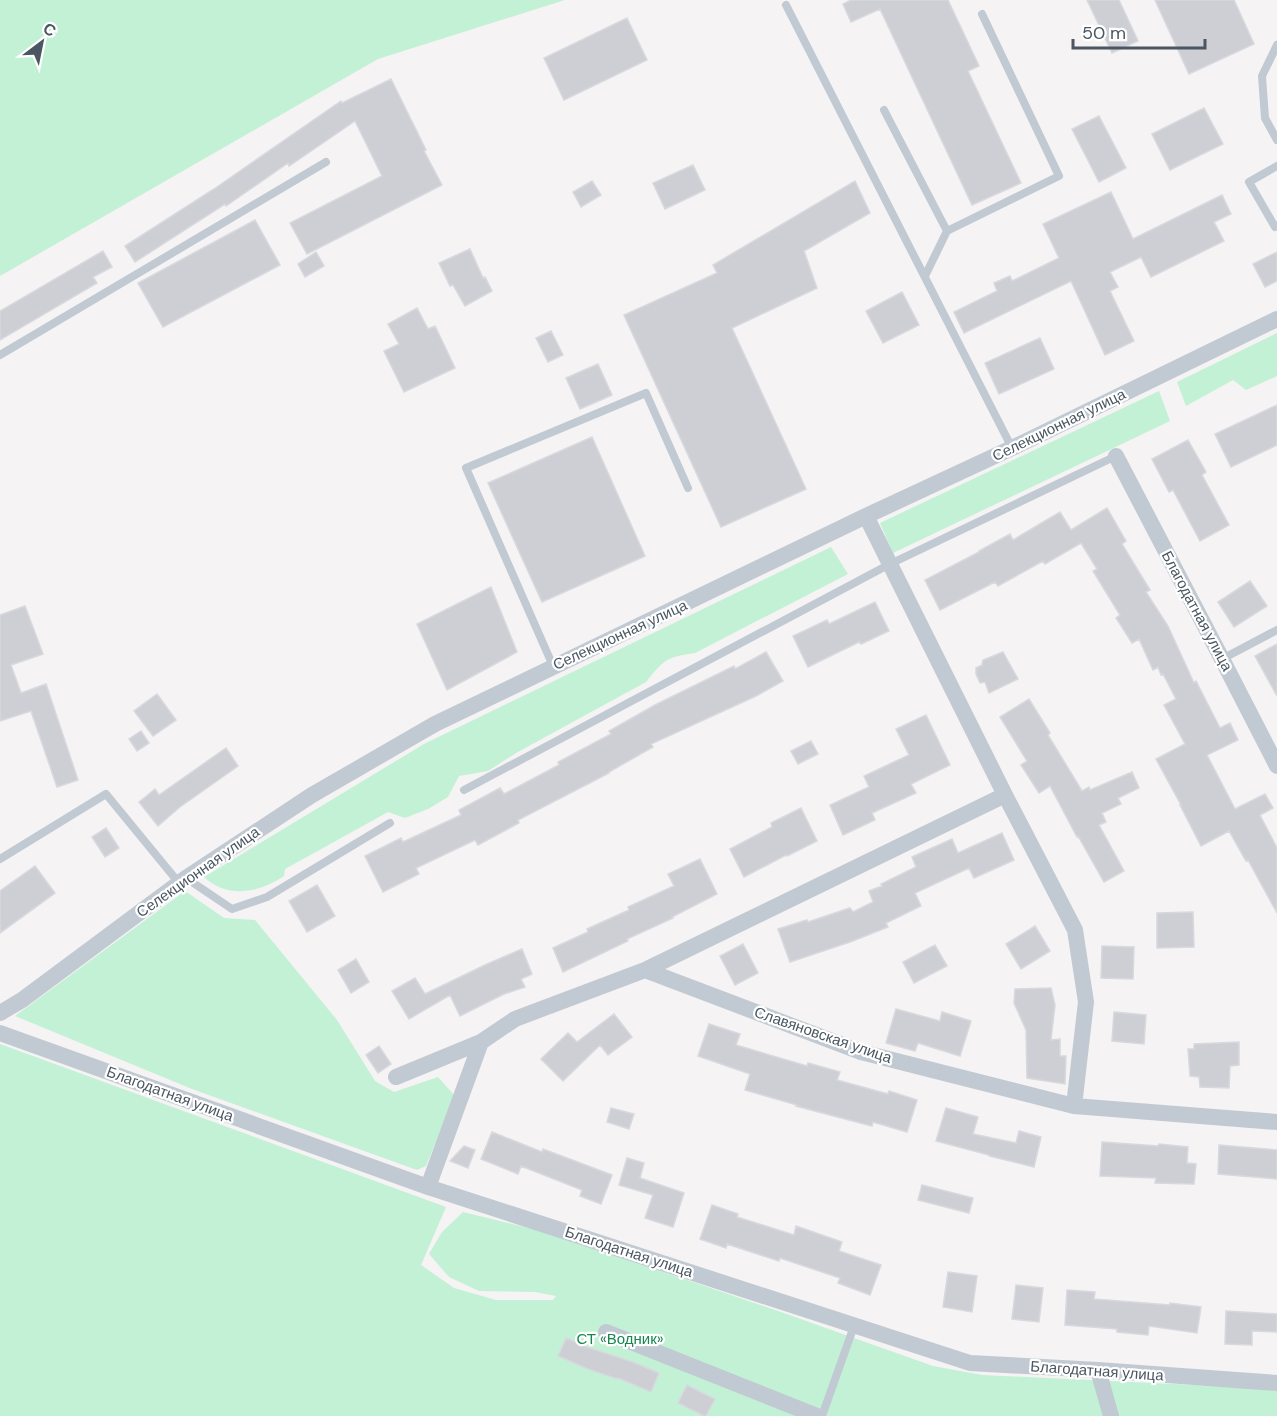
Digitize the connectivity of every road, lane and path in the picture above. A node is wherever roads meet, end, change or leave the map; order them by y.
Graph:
1 (786, 5) dead end
2 (982, 14) dead end
3 (1277, 45) edge
4 (884, 110) dead end
5 (1277, 140) edge
6 (326, 162) dead end
7 (1277, 166) edge
8 (1277, 226) edge
9 (947, 231) junction
10 (925, 276) junction
11 (1277, 319) edge
12 (0, 355) edge
13 (1012, 448) junction
14 (1116, 456) joint
15 (688, 488) dead end
16 (866, 516) junction
17 (890, 564) junction
18 (1277, 630) edge
19 (1222, 659) junction
20 (553, 666) junction
21 (1277, 766) edge
22 (464, 789) dead end
23 (1005, 795) junction
24 (390, 823) dead end
25 (0, 859) edge
26 (182, 881) junction
27 (645, 970) junction
28 (0, 1012) edge
29 (0, 1033) edge
30 (481, 1042) junction
31 (396, 1077) dead end
32 (1074, 1106) junction
33 (1277, 1122) edge
34 (428, 1187) junction
35 (854, 1326) junction
36 (606, 1332) dead end
37 (1098, 1370) junction
38 (1277, 1383) edge
39 (817, 1416) edge
40 (822, 1416) edge
41 (1112, 1416) edge

1 - 10 lane
2 - 9 lane
3 - 5 lane
4 - 9 lane
6 - 12 lane
7 - 8 lane
9 - 10 lane
10 - 13 lane
11 - 13 street, Селекционная улица
13 - 16 street, Селекционная улица
14 - 17 lane
14 - 19 street, Благодатная улица
15 - 20 lane
16 - 17 street
16 - 20 street, Селекционная улица
17 - 22 lane
17 - 23 street
18 - 19 lane
19 - 21 street, Благодатная улица
20 - 26 street, Селекционная улица
23 - 27 street
23 - 32 street
24 - 26 lane
25 - 26 lane
26 - 28 street, Селекционная улица
27 - 30 street
27 - 32 street, Славяновская улица
29 - 34 street, Благодатная улица
30 - 31 street
30 - 34 street
32 - 33 street, Славяновская улица
34 - 35 street, Благодатная улица
35 - 37 street, Благодатная улица
35 - 40 lane
36 - 39 street
37 - 38 street, Благодатная улица
37 - 41 street

